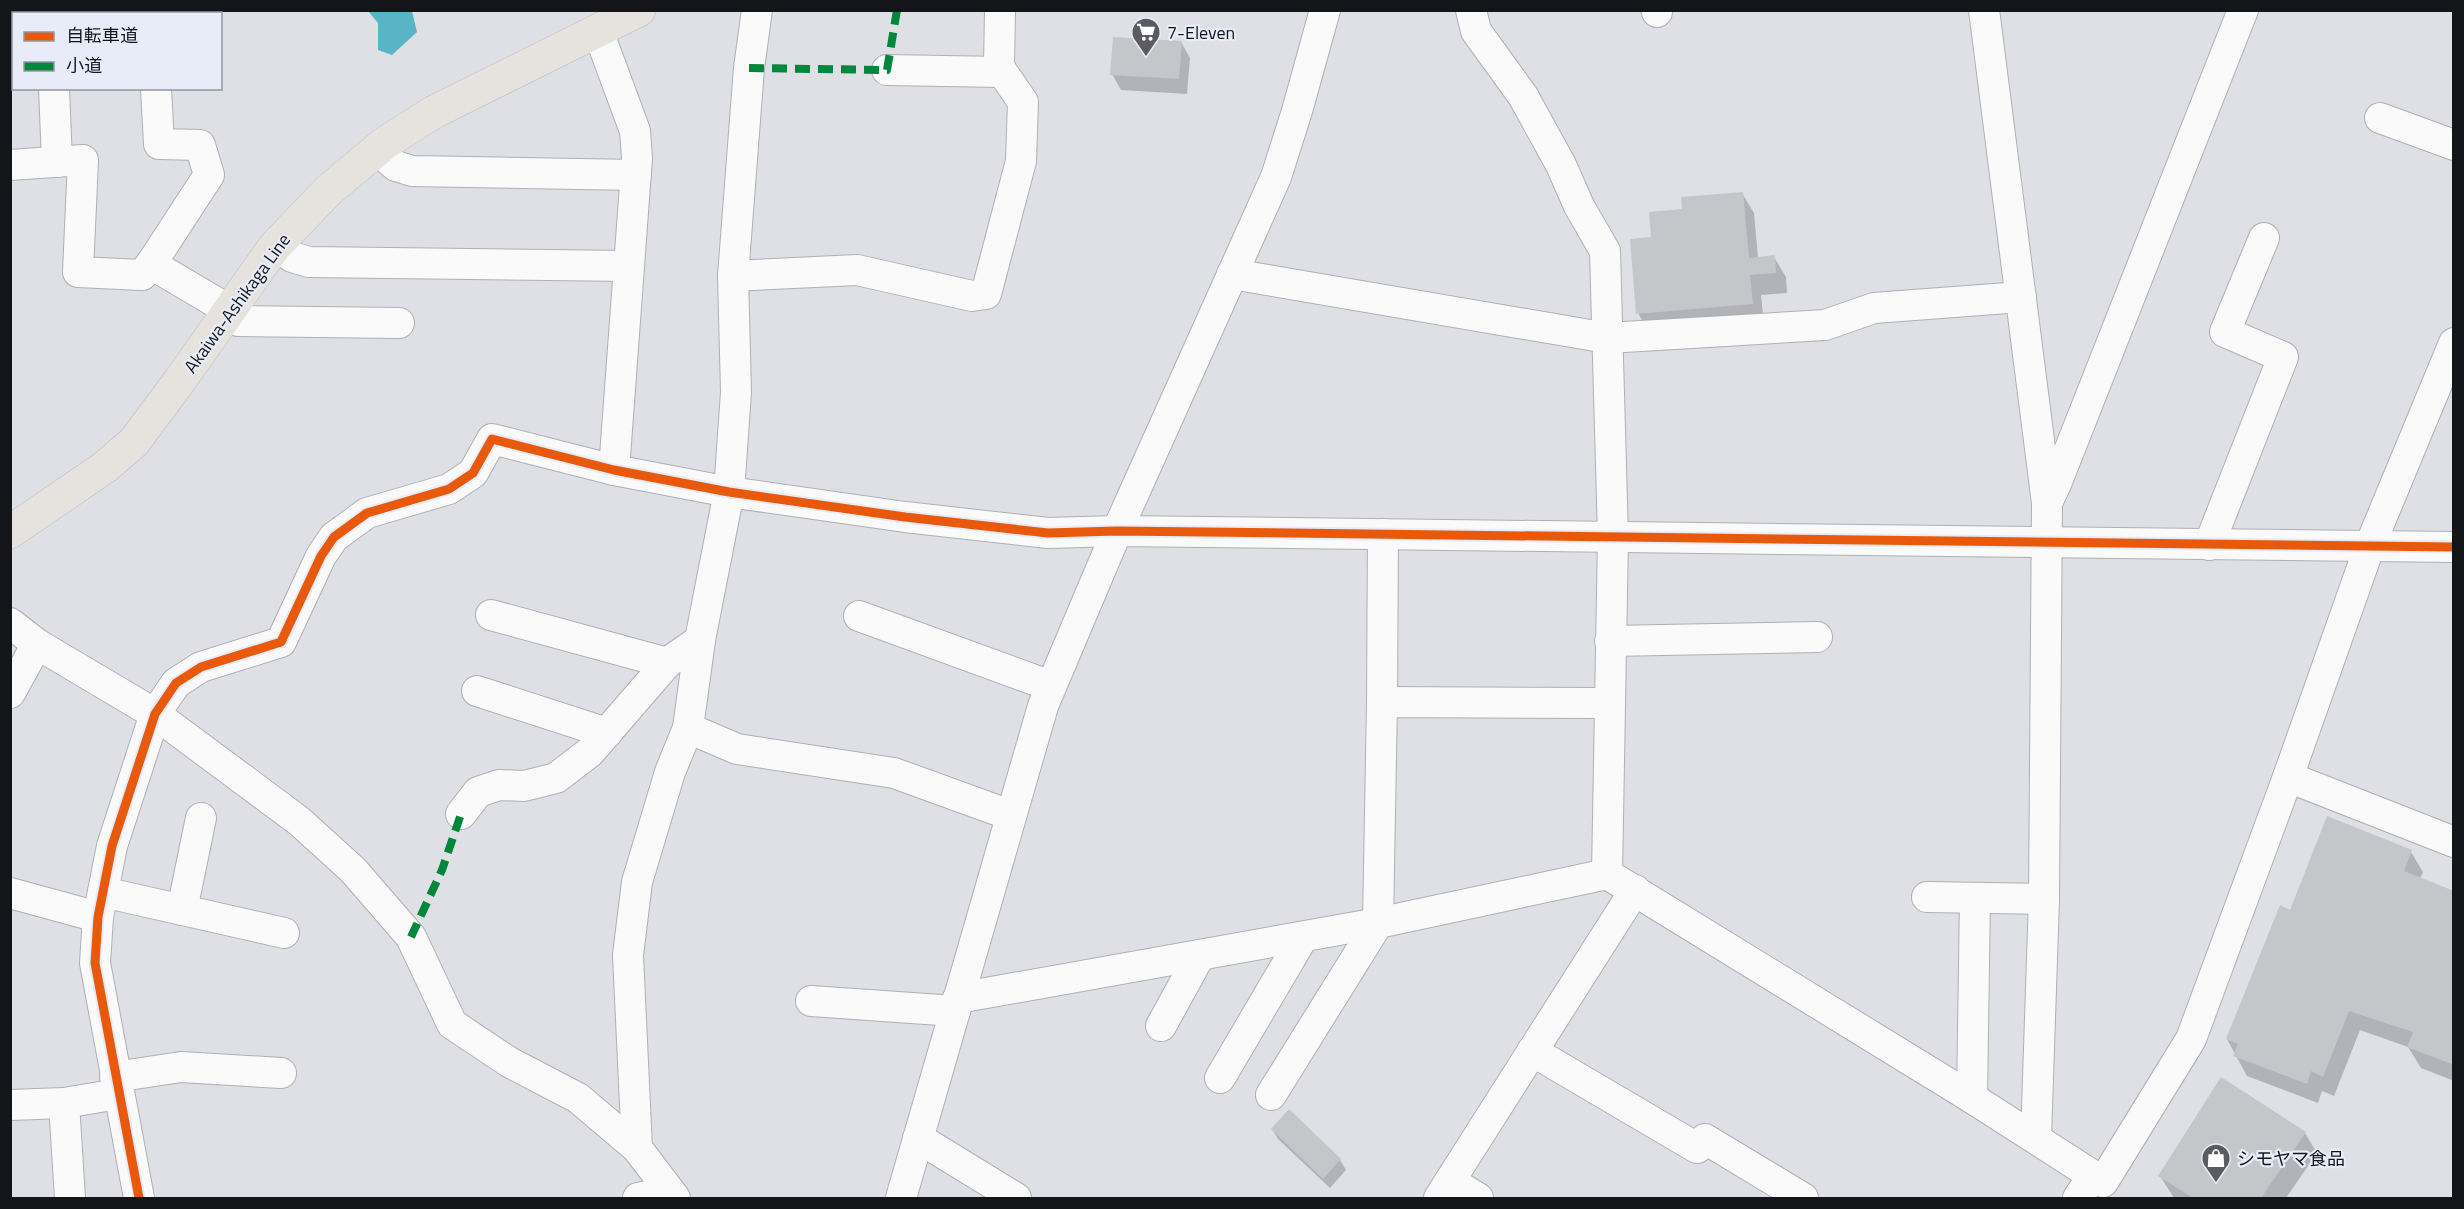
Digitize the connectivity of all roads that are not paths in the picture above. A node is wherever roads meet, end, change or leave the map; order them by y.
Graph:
1 (639, 10) edge
2 (757, 10) edge
3 (1000, 10) edge
4 (1325, 10) edge
5 (1471, 10) edge
6 (1984, 10) edge
7 (2243, 10) edge
8 (598, 31) junction
9 (887, 70) dead end
10 (1002, 72) junction
11 (54, 90) edge
12 (156, 90) edge
13 (2380, 118) dead end
14 (2454, 145) edge
15 (377, 150) junction
16 (57, 162) junction
17 (10, 165) edge
18 (636, 175) junction
19 (2264, 238) dead end
20 (275, 246) junction
21 (151, 264) junction
22 (629, 266) junction
23 (1232, 274) junction
24 (733, 276) junction
25 (2021, 297) junction
26 (229, 310) junction
27 (399, 324) dead end
28 (1607, 338) junction
29 (2454, 343) edge
30 (614, 470) junction
31 (729, 492) junction
32 (2047, 503) junction
33 (1117, 531) junction
34 (10, 532) edge
35 (1383, 534) junction
36 (1613, 537) junction
37 (2046, 542) junction
38 (2209, 545) junction
39 (2454, 547) edge
40 (2369, 548) junction
41 (490, 615) dead end
42 (860, 616) dead end
43 (10, 623) edge
44 (1817, 637) dead end
45 (700, 640) junction
46 (1610, 641) junction
47 (37, 644) junction
48 (667, 663) junction
49 (1052, 686) junction
50 (477, 691) dead end
51 (10, 693) edge
52 (1382, 702) junction
53 (1608, 703) junction
54 (155, 714) junction
55 (688, 728) junction
56 (607, 733) junction
57 (2288, 777) junction
58 (461, 814) dead end
59 (1010, 816) junction
60 (201, 818) dead end
61 (2454, 842) edge
62 (1606, 874) junction
63 (1635, 890) junction
64 (10, 893) edge
65 (1927, 897) dead end
66 (1975, 898) junction
67 (2044, 899) junction
68 (100, 905) junction
69 (182, 910) junction
70 (1378, 923) junction
71 (284, 933) dead end
72 (1303, 937) junction
73 (1200, 955) junction
74 (811, 1001) dead end
75 (957, 1004) junction
76 (1161, 1026) dead end
77 (1532, 1051) junction
78 (281, 1073) dead end
79 (1220, 1078) dead end
80 (116, 1086) junction
81 (1271, 1095) dead end
82 (1972, 1098) junction
83 (64, 1103) junction
84 (10, 1105) edge
85 (918, 1138) junction
86 (2036, 1138) junction
87 (637, 1148) junction
88 (2085, 1187) edge
89 (1444, 1190) edge
90 (672, 1195) edge
91 (70, 1198) edge
92 (139, 1198) edge
93 (638, 1198) edge
94 (901, 1198) edge
95 (1016, 1198) edge
96 (1478, 1198) edge
97 (1803, 1198) edge

1 - 8 main road, Akaiwa-Ashikaga Line
2 - 24 street
3 - 10 street
4 - 23 street
5 - 28 street
6 - 25 street
7 - 32 street
8 - 15 main road, Akaiwa-Ashikaga Line
8 - 18 street
9 - 10 street
10 - 24 street
11 - 16 street
12 - 21 street
13 - 14 street
15 - 18 street
15 - 20 main road, Akaiwa-Ashikaga Line
16 - 17 street
16 - 21 street
18 - 22 street
19 - 38 street
20 - 22 street
20 - 26 main road, Akaiwa-Ashikaga Line
21 - 26 street
22 - 30 street
23 - 28 street
23 - 33 street
24 - 31 street
25 - 28 street
25 - 32 street
26 - 27 street
26 - 34 main road, Akaiwa-Ashikaga Line
28 - 36 street
29 - 40 street
30 - 31 street
30 - 54 street
31 - 33 street
31 - 45 street
32 - 37 street
33 - 35 street
33 - 49 street
35 - 36 street
35 - 52 street
36 - 37 street
36 - 46 street
37 - 38 street
37 - 67 street
38 - 40 street
39 - 40 street
40 - 57 street
41 - 48 street
42 - 49 street
43 - 47 street
44 - 46 street
45 - 48 street
45 - 55 street
46 - 53 street
47 - 51 street
47 - 54 street
48 - 56 street
49 - 59 street
50 - 56 street
52 - 53 street
52 - 70 street
53 - 62 street
54 - 68 street
54 - 87 street
55 - 59 street
55 - 87 street
56 - 58 street
57 - 61 street
57 - 88 street
59 - 75 street
60 - 69 street
62 - 63 street
62 - 70 street
63 - 77 street
63 - 82 street
64 - 68 street
65 - 66 street
66 - 67 street
66 - 82 street
67 - 86 street
68 - 69 street
68 - 80 street
69 - 71 street
70 - 72 street
70 - 81 street
72 - 73 street
72 - 79 street
73 - 75 street
73 - 76 street
74 - 75 street
75 - 85 street
77 - 89 street
77 - 97 street
78 - 80 street
80 - 83 street
80 - 92 street
82 - 86 street
83 - 84 street
83 - 91 street
85 - 94 street
85 - 95 street
86 - 88 street
87 - 90 street
89 - 96 street
90 - 93 street

